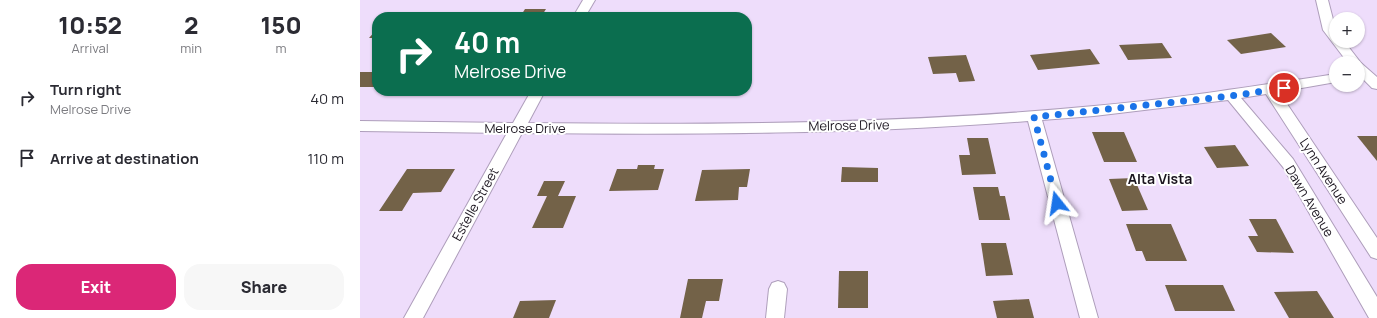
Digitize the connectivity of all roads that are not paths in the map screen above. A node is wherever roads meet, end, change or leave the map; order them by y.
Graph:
1 (589, 0) edge
2 (1322, 0) edge
3 (582, 12) edge
4 (1329, 30) edge
5 (1343, 48) edge
6 (1349, 56) edge
7 (1365, 74) edge
8 (1329, 79) edge
9 (1377, 84) edge
10 (1271, 90) junction
11 (535, 96) edge
12 (1231, 96) junction
13 (1034, 117) junction
14 (360, 126) edge
15 (517, 128) junction
16 (1377, 252) edge
17 (778, 289) dead end
18 (1377, 314) edge
19 (413, 318) edge
20 (775, 318) edge
21 (1089, 318) edge

1 - 3 street
2 - 4 street
5 - 6 street
7 - 9 street
8 - 10 street, Melrose Drive
10 - 12 street, Melrose Drive
10 - 16 street, Lynn Avenue
11 - 15 street, Estelle Street
12 - 13 street, Melrose Drive
12 - 18 street, Dawn Avenue
13 - 15 street, Melrose Drive
13 - 21 street
14 - 15 street, Melrose Drive
15 - 19 street, Estelle Street
17 - 20 street

